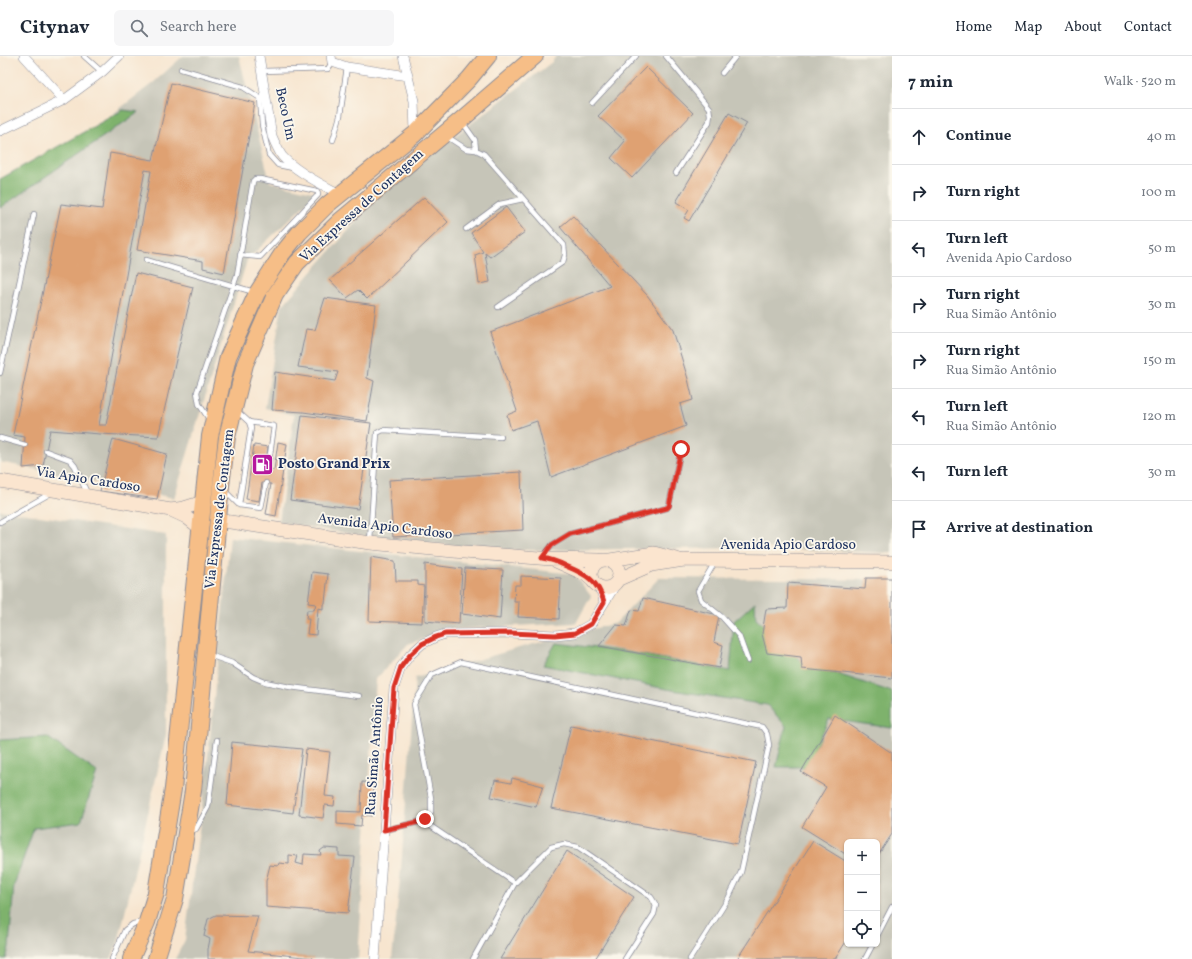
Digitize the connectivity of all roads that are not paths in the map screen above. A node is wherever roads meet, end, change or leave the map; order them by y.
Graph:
1 (24, 56) edge
2 (84, 56) edge
3 (119, 56) edge
4 (259, 56) edge
5 (403, 56) edge
6 (488, 56) edge
7 (535, 56) edge
8 (636, 56) edge
9 (666, 56) edge
10 (736, 56) edge
11 (331, 59) edge
12 (347, 67) junction
13 (181, 69) dead end
14 (263, 71) junction
15 (102, 72) junction
16 (722, 73) dead end
17 (408, 76) junction
18 (64, 100) junction
19 (592, 103) dead end
20 (461, 120) junction
21 (0, 131) edge
22 (415, 134) junction
23 (443, 134) junction
24 (333, 140) dead end
25 (476, 150) junction
26 (298, 169) junction
27 (676, 173) dead end
28 (345, 190) junction
29 (523, 199) junction
30 (34, 214) dead end
31 (466, 229) dead end
32 (240, 255) junction
33 (146, 260) dead end
34 (234, 285) junction
35 (257, 293) junction
36 (498, 307) dead end
37 (0, 373) edge
38 (234, 408) junction
39 (249, 422) junction
40 (212, 423) junction
41 (501, 437) dead end
42 (0, 438) edge
43 (25, 445) dead end
44 (681, 449) dead end
45 (46, 452) dead end
46 (268, 469) dead end
47 (0, 481) edge
48 (266, 483) dead end
49 (221, 486) junction
50 (54, 491) junction
51 (88, 496) junction
52 (203, 502) junction
53 (239, 505) junction
54 (171, 510) junction
55 (217, 520) junction
56 (0, 522) edge
57 (200, 528) junction
58 (370, 543) junction
59 (546, 559) junction
60 (605, 560) junction
61 (684, 560) junction
62 (716, 560) junction
63 (892, 562) edge
64 (617, 581) junction
65 (594, 582) junction
66 (604, 602) junction
67 (205, 654) junction
68 (748, 660) dead end
69 (359, 696) dead end
70 (217, 740) dead end
71 (423, 821) junction
72 (384, 830) junction
73 (186, 833) junction
74 (515, 883) junction
75 (892, 907) edge
76 (146, 922) junction
77 (880, 930) edge
78 (871, 947) edge
79 (112, 959) edge
80 (131, 959) edge
81 (156, 959) edge
82 (375, 959) edge
83 (473, 959) edge
84 (625, 959) edge
85 (690, 959) edge
86 (865, 959) edge

1 - 18 street
2 - 15 lane
3 - 15 street
4 - 14 street, Beco Um
5 - 17 street
6 - 22 highway, Via Expressa de Contagem
7 - 20 highway, Via Expressa de Contagem
8 - 19 lane
9 - 27 lane
10 - 16 lane
11 - 12 street
11 - 14 lane
12 - 17 street
12 - 24 lane
13 - 26 lane
14 - 26 street, Beco Um
15 - 18 street
17 - 22 street
18 - 21 street
20 - 23 highway, Via Expressa de Contagem
20 - 25 lane
22 - 28 highway, Via Expressa de Contagem
23 - 25 lane
23 - 38 highway, Via Expressa de Contagem
25 - 29 lane
26 - 28 street, Beco Um
28 - 35 highway, Via Expressa de Contagem
29 - 31 lane
29 - 36 lane
30 - 37 lane
32 - 32 lane
32 - 34 lane
33 - 34 lane
34 - 35 lane
34 - 40 lane
35 - 40 highway, Via Expressa de Contagem
38 - 39 lane
38 - 49 highway, Via Expressa de Contagem
39 - 46 lane
39 - 53 lane
40 - 52 highway, Via Expressa de Contagem
41 - 58 lane
42 - 43 lane
44 - 59 lane
45 - 51 lane
47 - 50 street, Via Apio Cardoso
48 - 53 lane
49 - 53 lane
49 - 55 highway, Via Expressa de Contagem
50 - 51 street, Via Apio Cardoso
50 - 56 lane
51 - 54 street, Via Apio Cardoso
52 - 54 street, Via Apio Cardoso
52 - 57 highway, Via Expressa de Contagem
54 - 57 street, Via Apio Cardoso
55 - 58 street, Avenida Apio Cardoso
55 - 67 highway, Via Expressa de Contagem
57 - 76 highway, Via Expressa de Contagem
58 - 59 street, Avenida Apio Cardoso
59 - 60 street, Avenida Apio Cardoso
59 - 65 street, Avenida Apio Cardoso
60 - 61 street, Avenida Apio Cardoso
60 - 64 street
60 - 65 street
61 - 62 street, Avenida Apio Cardoso
61 - 64 street, Avenida Apio Cardoso
62 - 63 street, Avenida Apio Cardoso
62 - 68 lane
64 - 65 street
64 - 66 street, Rua Simão Antônio
65 - 66 street
66 - 72 street, Rua Simão Antônio
67 - 69 lane
67 - 73 highway, Via Expressa de Contagem
70 - 73 lane
71 - 72 lane
71 - 74 lane
71 - 85 lane
72 - 82 street, Rua Simão Antônio
73 - 81 highway, Via Expressa de Contagem
74 - 83 lane
74 - 84 lane
75 - 77 lane
76 - 79 lane
76 - 80 highway, Via Expressa de Contagem
78 - 86 lane

